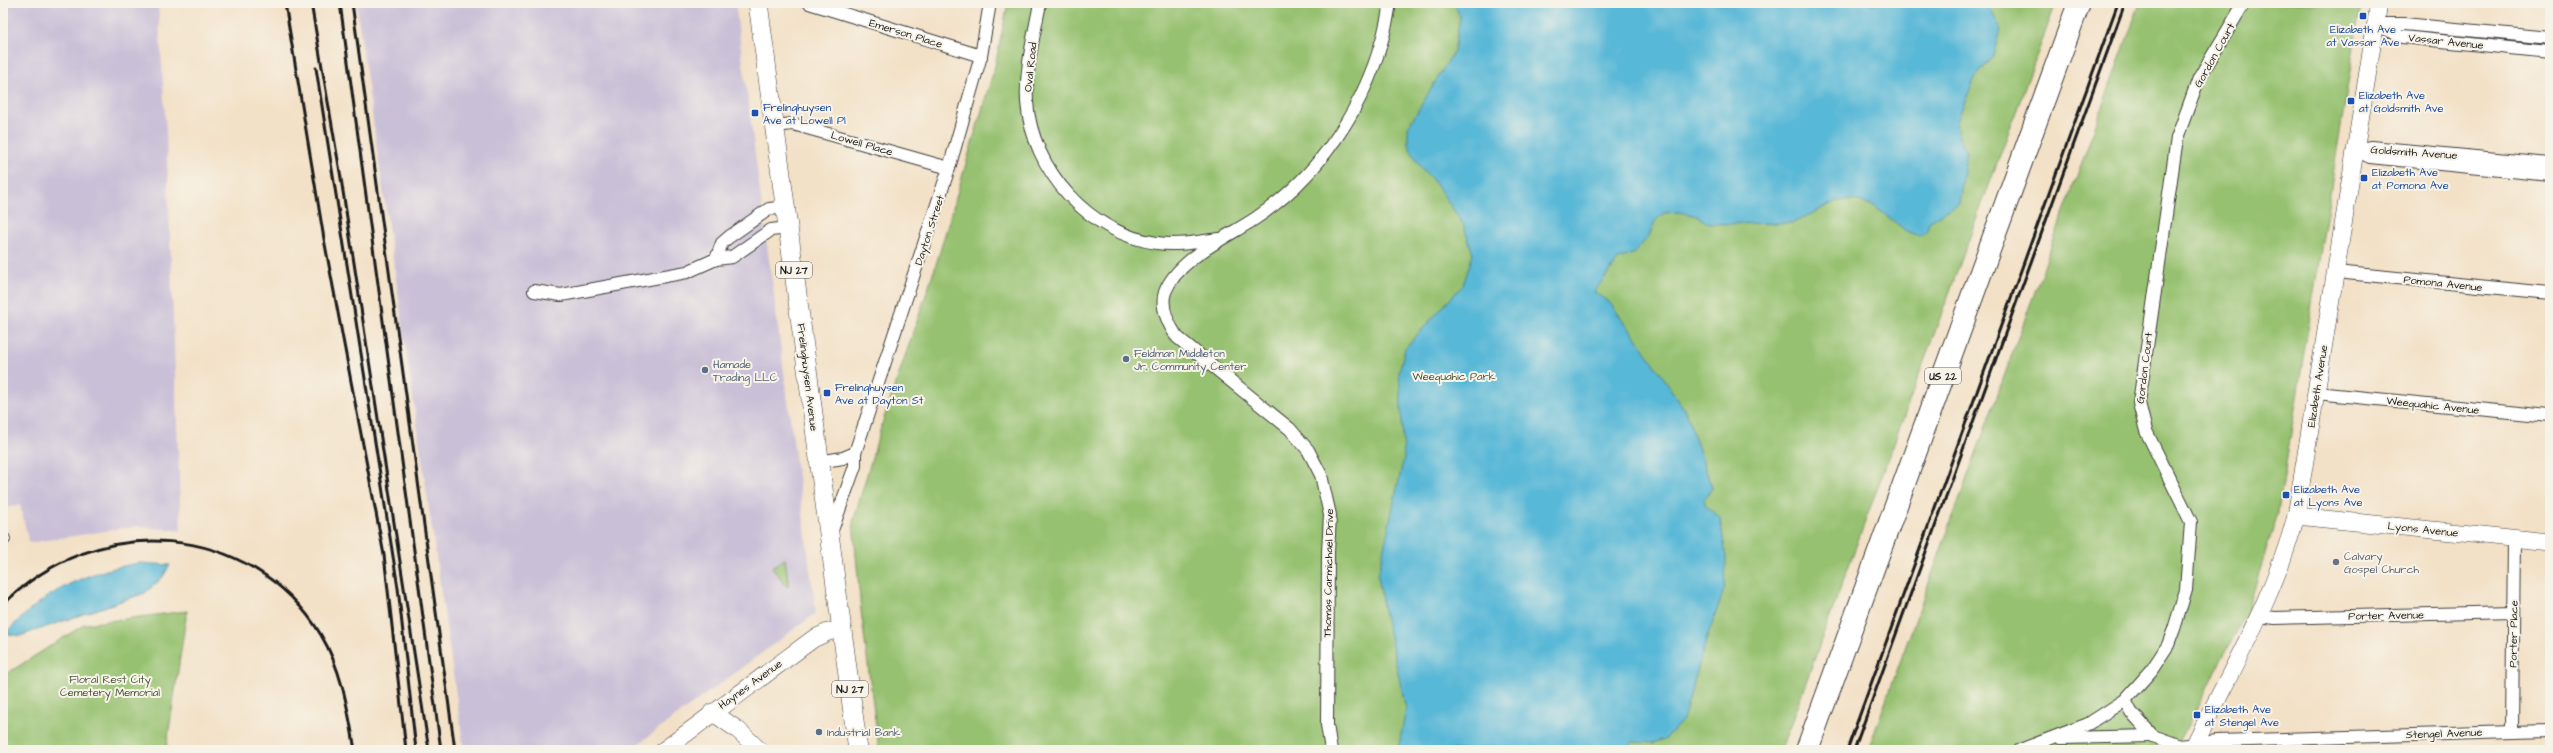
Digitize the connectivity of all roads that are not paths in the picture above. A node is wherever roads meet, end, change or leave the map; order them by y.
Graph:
1 (758, 3) edge
2 (809, 3) edge
3 (990, 3) edge
4 (1040, 3) edge
5 (1390, 3) edge
6 (2065, 3) edge
7 (2079, 3) edge
8 (2244, 3) edge
9 (2379, 3) edge
10 (2376, 24) junction
11 (2550, 38) edge
12 (2550, 52) edge
13 (981, 56) junction
14 (775, 126) junction
15 (2355, 150) junction
16 (2478, 162) junction
17 (2550, 164) edge
18 (949, 168) junction
19 (2550, 174) edge
20 (786, 207) junction
21 (788, 228) junction
22 (1219, 239) junction
23 (716, 259) junction
24 (2336, 272) junction
25 (534, 291) dead end
26 (2550, 294) edge
27 (2316, 393) junction
28 (2550, 416) edge
29 (855, 453) junction
30 (818, 462) junction
31 (2296, 516) junction
32 (830, 536) junction
33 (2514, 538) junction
34 (2550, 542) edge
35 (2513, 612) junction
36 (2259, 616) junction
37 (842, 629) junction
38 (2125, 700) junction
39 (712, 712) junction
40 (2550, 730) edge
41 (2512, 731) junction
42 (2153, 736) junction
43 (2054, 738) junction
44 (2194, 747) edge
45 (664, 750) edge
46 (759, 750) edge
47 (858, 750) edge
48 (1331, 750) edge
49 (1793, 750) edge
50 (1807, 750) edge
51 (2020, 750) edge

1 - 14 main road, Frelinghuysen Avenue / NJ 27
2 - 13 street, Emerson Place
3 - 13 street, Dayton Street
4 - 22 street, Oval Road
5 - 22 street, Thomas Carmichael Drive
6 - 49 highway, US 22
7 - 50 highway, US 22
8 - 38 street, Gordon Court
9 - 10 main road, Elizabeth Avenue
10 - 11 street, Vassar Avenue
10 - 12 street, Vassar Avenue
10 - 15 main road, Elizabeth Avenue
13 - 18 street, Dayton Street
14 - 18 street, Lowell Place
14 - 20 main road, Frelinghuysen Avenue / NJ 27
15 - 16 street, Goldsmith Avenue
15 - 24 main road, Elizabeth Avenue
16 - 17 street, Goldsmith Avenue
16 - 19 street, Goldsmith Avenue
18 - 29 street, Dayton Street
20 - 21 main road, Frelinghuysen Avenue / NJ 27
20 - 23 street
21 - 23 street
21 - 30 main road, Frelinghuysen Avenue / NJ 27
22 - 48 street, Thomas Carmichael Drive
23 - 25 street
24 - 26 street, Pomona Avenue
24 - 27 main road, Elizabeth Avenue
27 - 28 street, Weequahic Avenue
27 - 31 main road, Elizabeth Avenue
29 - 30 street
29 - 32 street, Dayton Street
30 - 32 main road, Frelinghuysen Avenue / NJ 27
31 - 33 main road, Lyons Avenue
31 - 36 main road, Elizabeth Avenue
32 - 37 main road, Frelinghuysen Avenue / NJ 27
33 - 34 main road, Lyons Avenue
33 - 35 street, Porter Place
35 - 36 street, Porter Avenue
35 - 41 street, Porter Place
36 - 44 main road, Elizabeth Avenue
37 - 39 main road, Haynes Avenue
37 - 47 main road, Frelinghuysen Avenue / NJ 27
38 - 42 street
38 - 43 street, Gordon Court
39 - 45 main road, Haynes Avenue
39 - 46 main road
40 - 41 street, Stengel Avenue
41 - 44 street, Stengel Avenue
42 - 43 street
42 - 44 street, Stengel Avenue
43 - 51 street, Gordon Court

